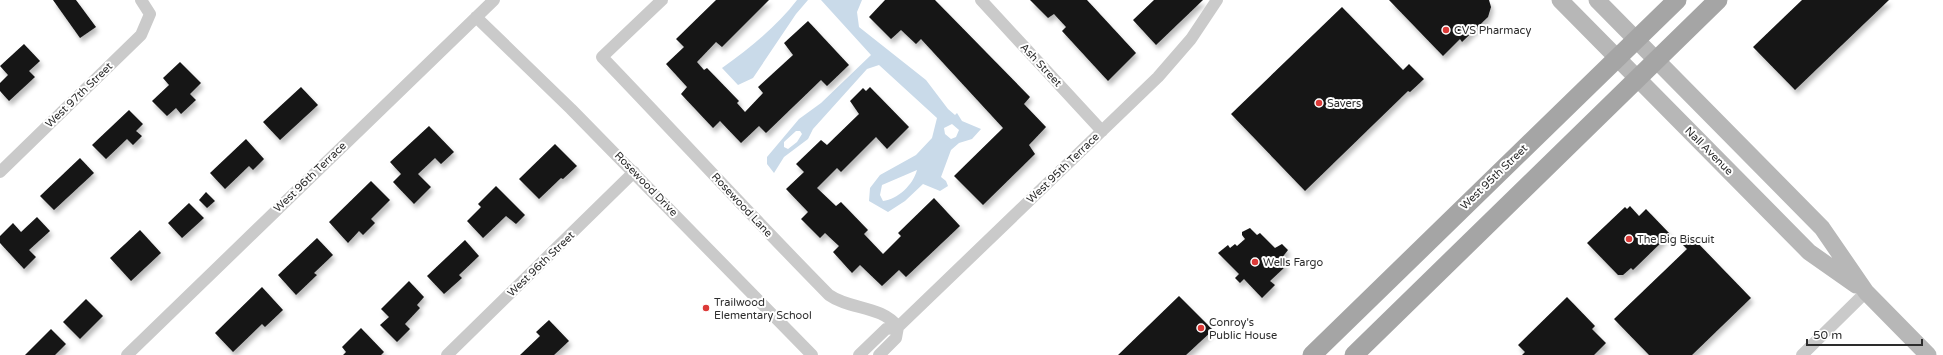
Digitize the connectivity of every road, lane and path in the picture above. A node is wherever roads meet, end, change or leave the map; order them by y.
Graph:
1 (141, 0) edge
2 (494, 0) edge
3 (662, 0) edge
4 (981, 0) edge
5 (1217, 0) edge
6 (1560, 0) edge
7 (1597, 0) edge
8 (1676, 0) edge
9 (1718, 0) edge
10 (476, 17) junction
11 (1635, 40) junction
12 (1617, 57) junction
13 (1655, 61) junction
14 (1638, 78) junction
15 (1102, 131) junction
16 (0, 172) edge
17 (634, 172) junction
18 (1866, 292) junction
19 (898, 327) junction
20 (127, 355) edge
21 (447, 355) edge
22 (812, 355) edge
23 (859, 355) edge
24 (879, 355) edge
25 (1312, 355) edge
26 (1354, 355) edge
27 (1802, 355) edge
28 (1928, 355) edge

1 - 16 street, West 97th Street
2 - 10 street, West 96th Terrace
3 - 19 street, Rosewood Lane
4 - 15 street, Ash Street
5 - 15 street, West 95th Terrace
6 - 12 main road, Nall Avenue
7 - 11 main road, Nall Avenue
8 - 11 main road, West 95th Street
9 - 13 main road
10 - 17 street, Rosewood Drive
10 - 20 street, West 96th Terrace
11 - 12 main road, West 95th Street
11 - 13 main road, Nall Avenue
12 - 14 main road, Nall Avenue
12 - 25 main road, West 95th Street
13 - 14 main road
13 - 18 main road, Nall Avenue
14 - 18 main road, Nall Avenue
14 - 26 main road
15 - 19 street, West 95th Terrace
17 - 21 street, West 96th Street
17 - 22 street, Rosewood Drive
18 - 27 street
18 - 28 main road, Nall Avenue
19 - 23 street, West 95th Terrace
19 - 24 street, West 95th Terrace

